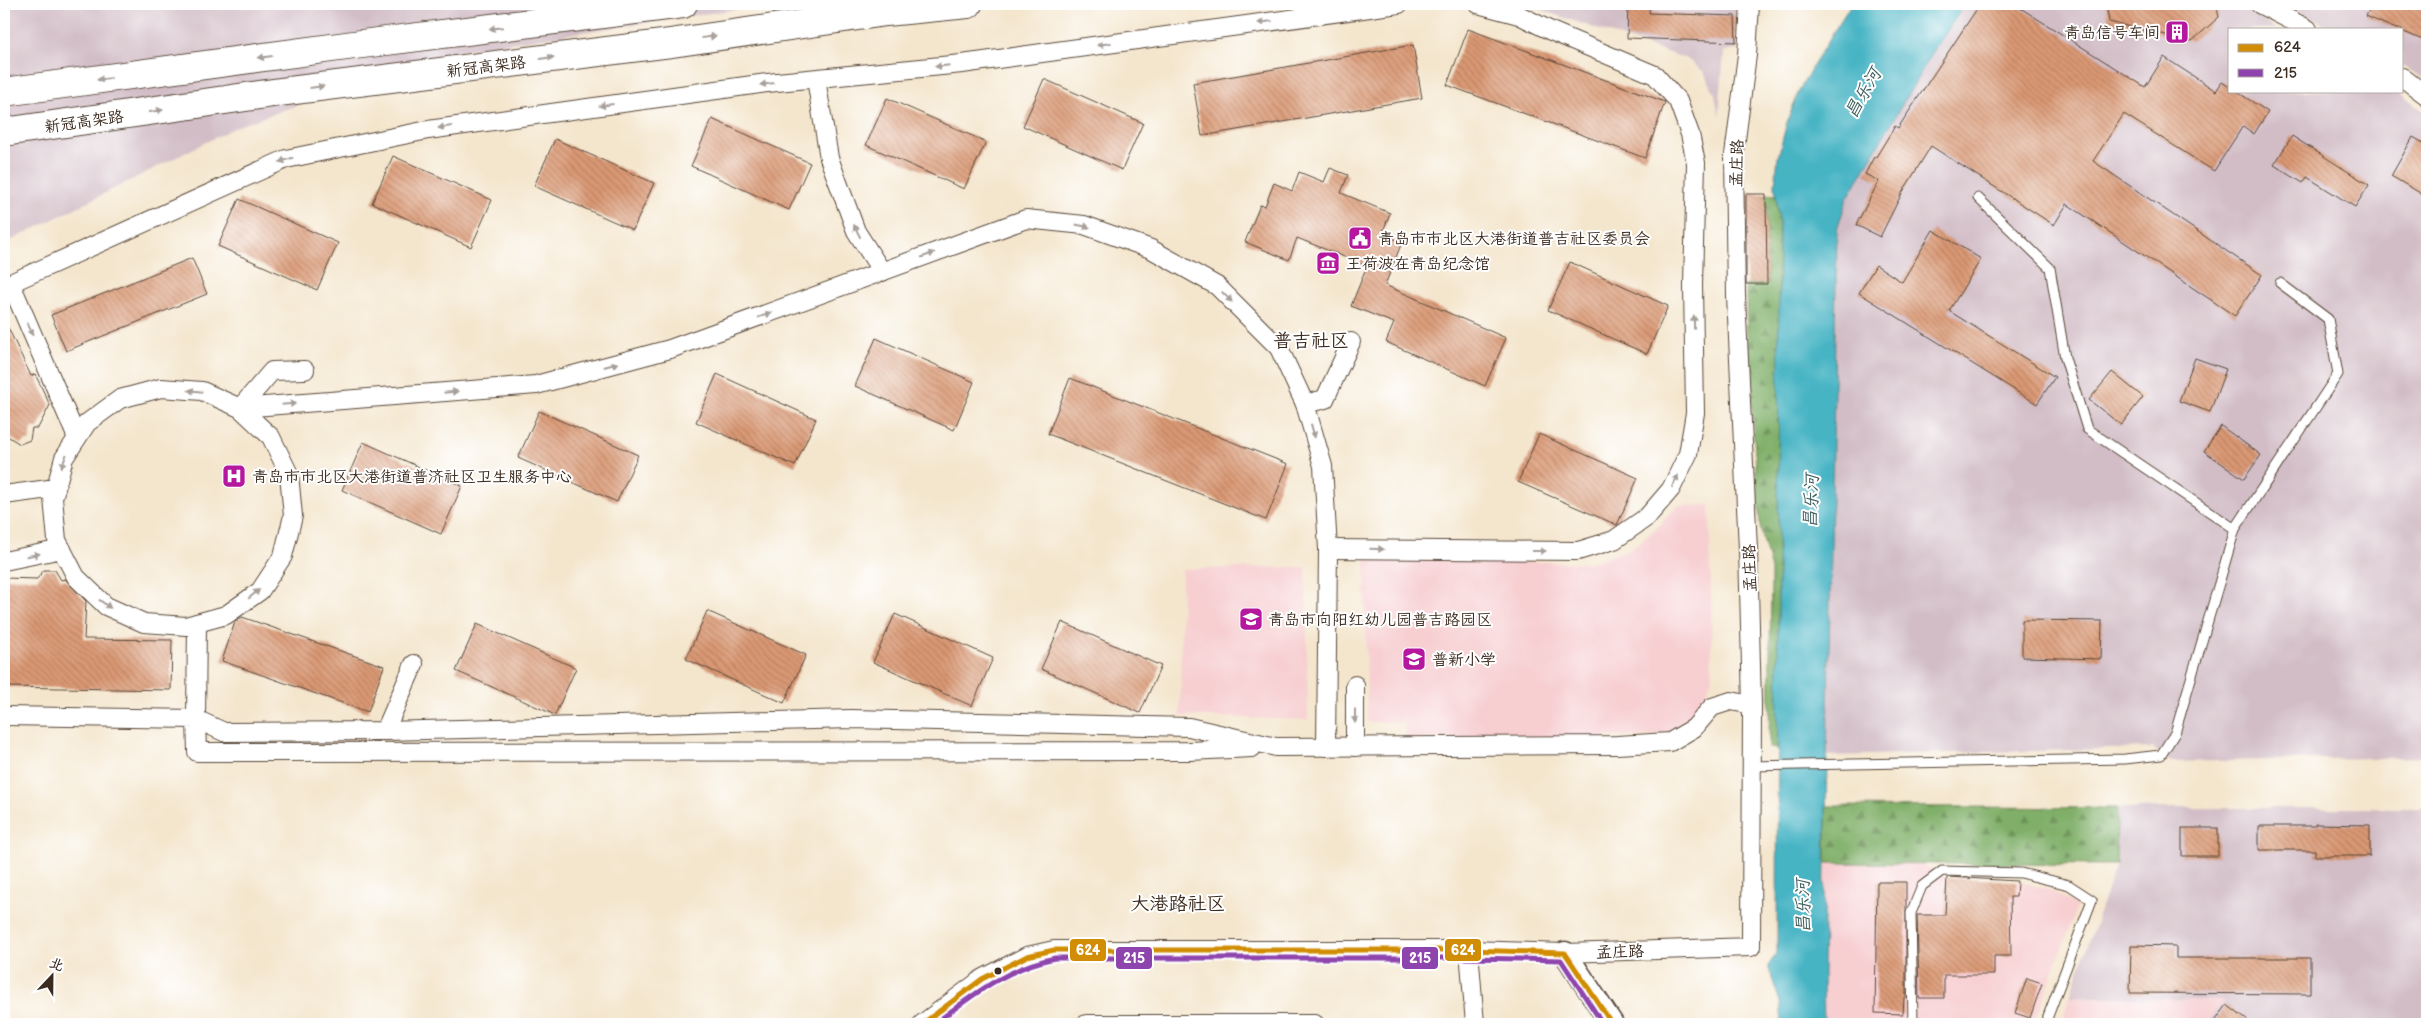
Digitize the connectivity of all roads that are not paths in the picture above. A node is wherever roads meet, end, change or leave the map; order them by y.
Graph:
1 (683, 4) edge
2 (968, 4) edge
3 (1400, 4) edge
4 (1478, 4) edge
5 (1750, 4) edge
6 (2259, 4) edge
7 (2306, 28) edge
8 (816, 79) junction
9 (2404, 79) edge
10 (4, 92) edge
11 (2427, 96) edge
12 (4, 132) edge
13 (1978, 198) dead end
14 (882, 272) junction
15 (2280, 283) dead end
16 (7, 285) edge
17 (1351, 342) dead end
18 (305, 370) dead end
19 (1305, 404) junction
20 (240, 408) junction
21 (77, 438) junction
22 (56, 488) junction
23 (4, 495) edge
24 (2235, 529) junction
25 (62, 549) junction
26 (1328, 549) junction
27 (4, 560) edge
28 (197, 623) junction
29 (414, 664) dead end
30 (1355, 685) dead end
31 (1752, 704) junction
32 (4, 716) edge
33 (196, 719) junction
34 (385, 731) junction
35 (1276, 747) junction
36 (1326, 747) junction
37 (1355, 747) junction
38 (1752, 766) junction
39 (1469, 950) junction
40 (1565, 952) junction
41 (922, 1024) edge
42 (1086, 1024) edge
43 (1289, 1024) edge
44 (1315, 1024) edge
45 (1475, 1024) edge
46 (1612, 1024) edge
47 (1913, 1024) edge
48 (2044, 1024) edge

1 -> 10 highway
12 -> 2 highway, 新冠高架路
3 -> 8 street
26 -> 4 street
5 - 31 street, 孟庄路
6 - 7 street
14 -> 8 street
8 -> 16 street
9 - 11 street
13 - 24 lane
14 -> 19 street
20 -> 14 street
15 - 24 lane
16 -> 21 street
17 - 19 street
18 - 20 street
19 -> 26 street
20 -> 21 street
28 -> 20 street
21 -> 22 street
22 - 23 street
22 - 25 street
24 - 38 lane
27 -> 25 street
25 -> 28 street
26 - 36 street
28 - 33 street
29 - 34 street
30 -> 37 street
31 - 37 street
31 - 38 street, 孟庄路
32 - 33 street
33 - 34 street
33 - 35 street
34 - 35 street
35 - 36 street
36 - 37 street
38 - 40 street, 孟庄路
39 - 40 street
39 - 41 street
39 - 45 street
40 - 46 street
42 - 43 street
43 - 44 street
47 - 48 lane

